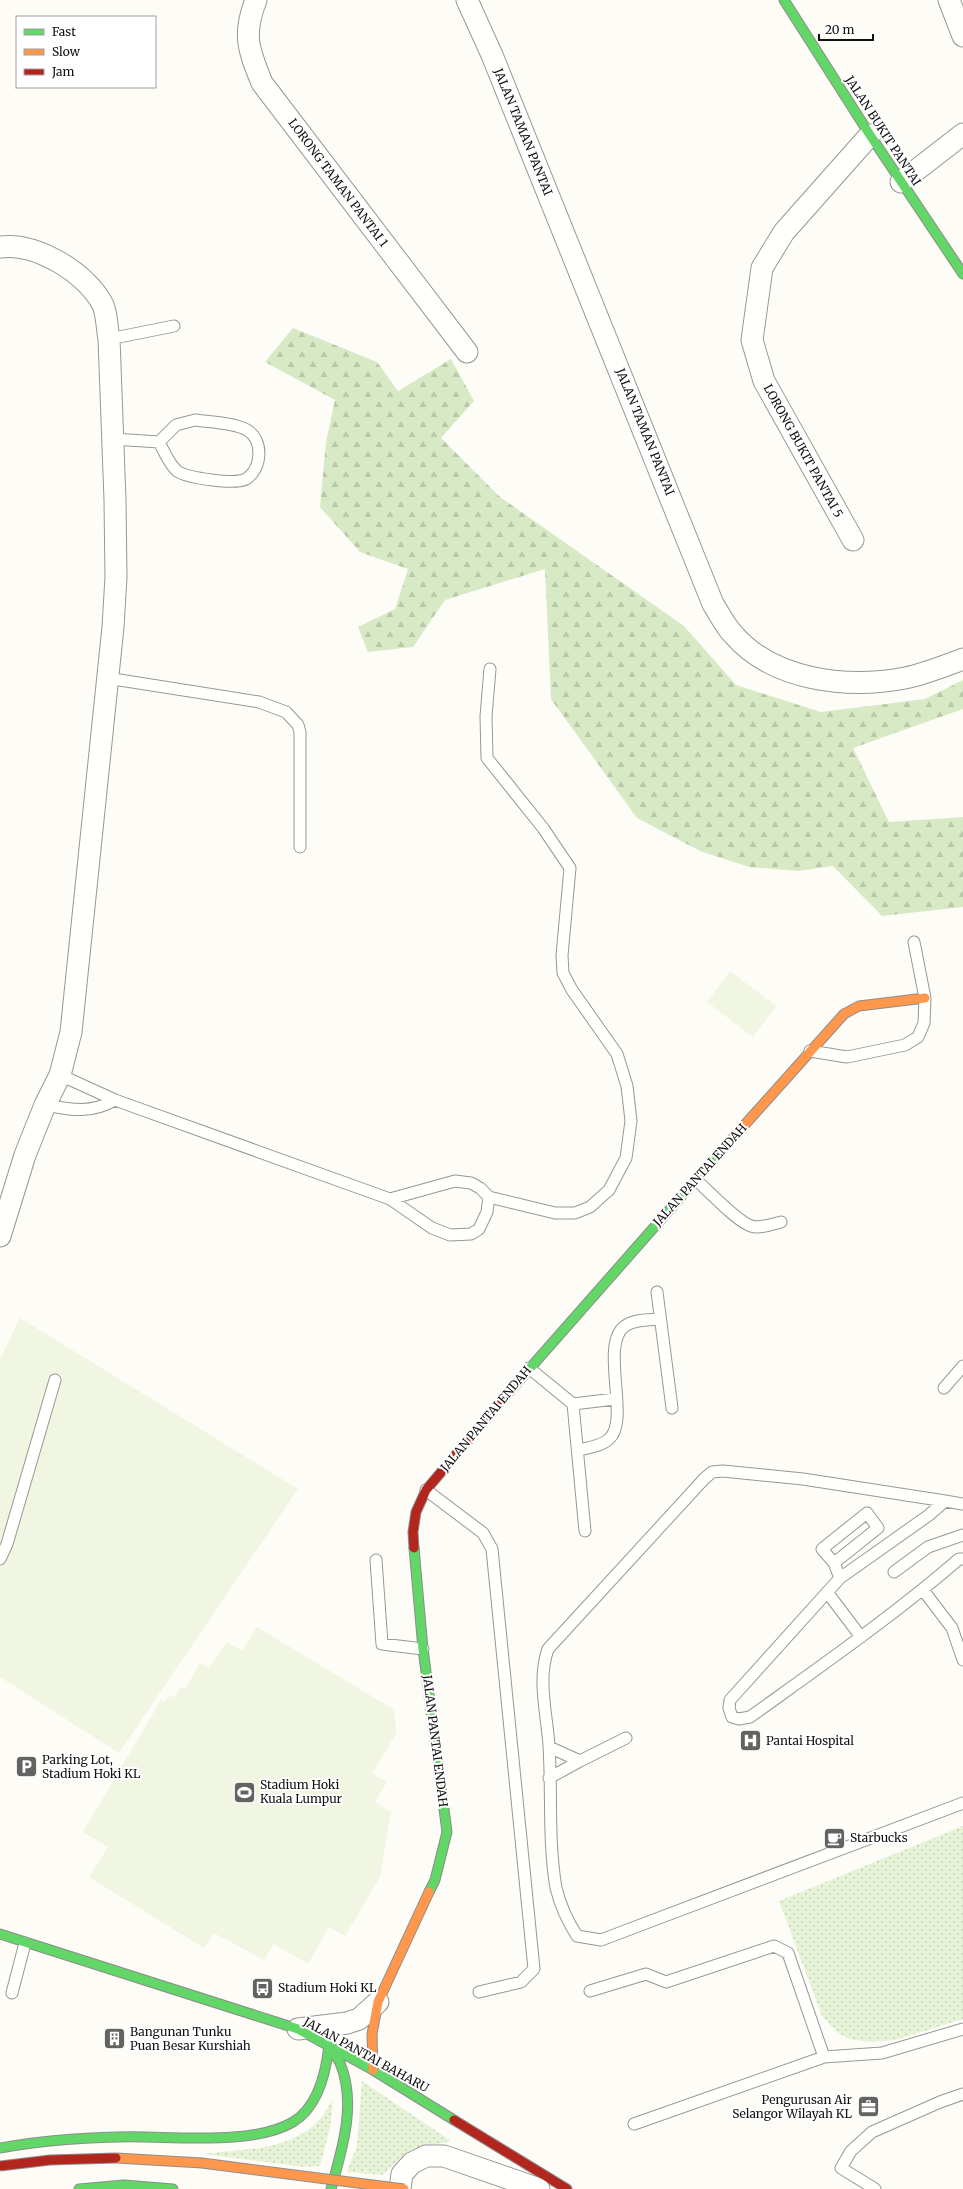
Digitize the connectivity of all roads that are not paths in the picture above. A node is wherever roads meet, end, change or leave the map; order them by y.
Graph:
1 (256, 0) edge
2 (467, 0) edge
3 (784, 0) edge
4 (949, 0) edge
5 (963, 36) edge
6 (963, 134) edge
7 (870, 135) junction
8 (901, 182) junction
9 (0, 247) edge
10 (963, 274) edge
11 (174, 326) dead end
12 (109, 339) junction
13 (467, 352) dead end
14 (113, 439) junction
15 (159, 442) junction
16 (853, 540) dead end
17 (963, 659) edge
18 (490, 669) dead end
19 (107, 678) junction
20 (300, 847) dead end
21 (914, 942) dead end
22 (924, 998) junction
23 (810, 1051) junction
24 (60, 1075) junction
25 (115, 1100) junction
26 (45, 1105) junction
27 (696, 1180) junction
28 (489, 1197) junction
29 (390, 1199) junction
30 (782, 1222) dead end
31 (0, 1236) edge
32 (657, 1292) dead end
33 (660, 1319) junction
34 (963, 1366) edge
35 (529, 1368) junction
36 (958, 1378) edge
37 (55, 1380) dead end
38 (944, 1388) dead end
39 (615, 1400) junction
40 (573, 1404) junction
41 (672, 1408) dead end
42 (578, 1450) junction
43 (426, 1490) junction
44 (945, 1500) junction
45 (963, 1504) edge
46 (585, 1532) dead end
47 (963, 1535) edge
48 (962, 1556) edge
49 (0, 1559) edge
50 (376, 1560) dead end
51 (834, 1563) junction
52 (894, 1572) dead end
53 (840, 1578) junction
54 (923, 1590) junction
55 (827, 1592) junction
56 (861, 1637) junction
57 (423, 1649) junction
58 (963, 1660) edge
59 (626, 1738) dead end
60 (549, 1747) junction
61 (580, 1761) junction
62 (549, 1778) junction
63 (963, 1803) edge
64 (0, 1923) edge
65 (2, 1934) edge
66 (25, 1942) junction
67 (590, 1991) dead end
68 (479, 1992) dead end
69 (12, 1993) dead end
70 (378, 2002) junction
71 (298, 2029) junction
72 (963, 2029) edge
73 (329, 2045) junction
74 (824, 2057) junction
75 (373, 2070) junction
76 (963, 2094) edge
77 (634, 2124) dead end
78 (0, 2148) edge
79 (0, 2166) edge
80 (335, 2170) junction
81 (79, 2189) edge
82 (170, 2189) edge
83 (322, 2189) edge
84 (331, 2189) edge
85 (400, 2189) edge
86 (404, 2189) edge
87 (539, 2189) edge
88 (568, 2189) edge
89 (875, 2189) edge

1 - 13 street, LORONG TAMAN PANTAI 1
2 - 17 street, JALAN TAMAN PANTAI
3 - 7 main road, JALAN BUKIT PANTAI
4 - 5 street
6 - 8 street
7 - 8 main road, JALAN BUKIT PANTAI
7 - 16 street, LORONG BUKIT PANTAI 5
8 - 10 main road, JALAN BUKIT PANTAI
9 - 12 street
11 - 12 lane
12 - 14 street
14 - 15 lane
14 - 19 street
15 - 15 lane
18 - 28 lane
19 - 20 lane
19 - 24 street
21 - 22 lane
22 - 23 main road, JALAN PANTAI ENDAH
22 - 23 lane
23 - 27 main road, JALAN PANTAI ENDAH
24 - 25 lane
24 - 26 street
25 - 26 lane
25 - 29 lane
26 - 31 street
27 - 30 lane
27 - 35 main road, JALAN PANTAI ENDAH
28 - 29 lane
28 - 29 lane
32 - 33 lane
33 - 39 lane
33 - 41 lane
34 - 36 lane
35 - 40 lane
35 - 43 main road, JALAN PANTAI ENDAH
36 - 38 lane
37 - 49 lane
39 - 40 lane
39 - 42 lane
40 - 42 lane
42 - 46 lane
43 - 57 main road, JALAN PANTAI ENDAH
43 - 68 lane
44 - 45 lane
44 - 53 lane
44 - 60 lane
47 - 52 lane
48 - 54 lane
50 - 57 lane
51 - 51 lane
51 - 53 lane
53 - 55 lane
54 - 56 lane
54 - 58 lane
55 - 56 lane
55 - 56 lane
57 - 70 main road, JALAN PANTAI ENDAH
59 - 61 lane
60 - 61 lane
60 - 62 lane
61 - 62 lane
62 - 63 lane
64 - 65 main road
65 - 66 main road, JALAN PANTAI BAHARU
66 - 69 lane
66 - 71 main road, JALAN PANTAI BAHARU
67 - 74 lane
70 - 71 street, JALAN PANTAI ENDAH
70 - 75 main road, JALAN PANTAI ENDAH
71 - 73 main road, JALAN PANTAI BAHARU
72 - 74 lane
73 - 75 main road, JALAN PANTAI BAHARU
73 - 78 main road
73 - 80 main road
74 - 77 lane
75 - 88 main road, JALAN PANTAI BAHARU
76 - 89 lane
79 - 86 main road, bridge
80 - 83 main road
80 - 84 main road
81 - 82 main road
85 - 87 street

